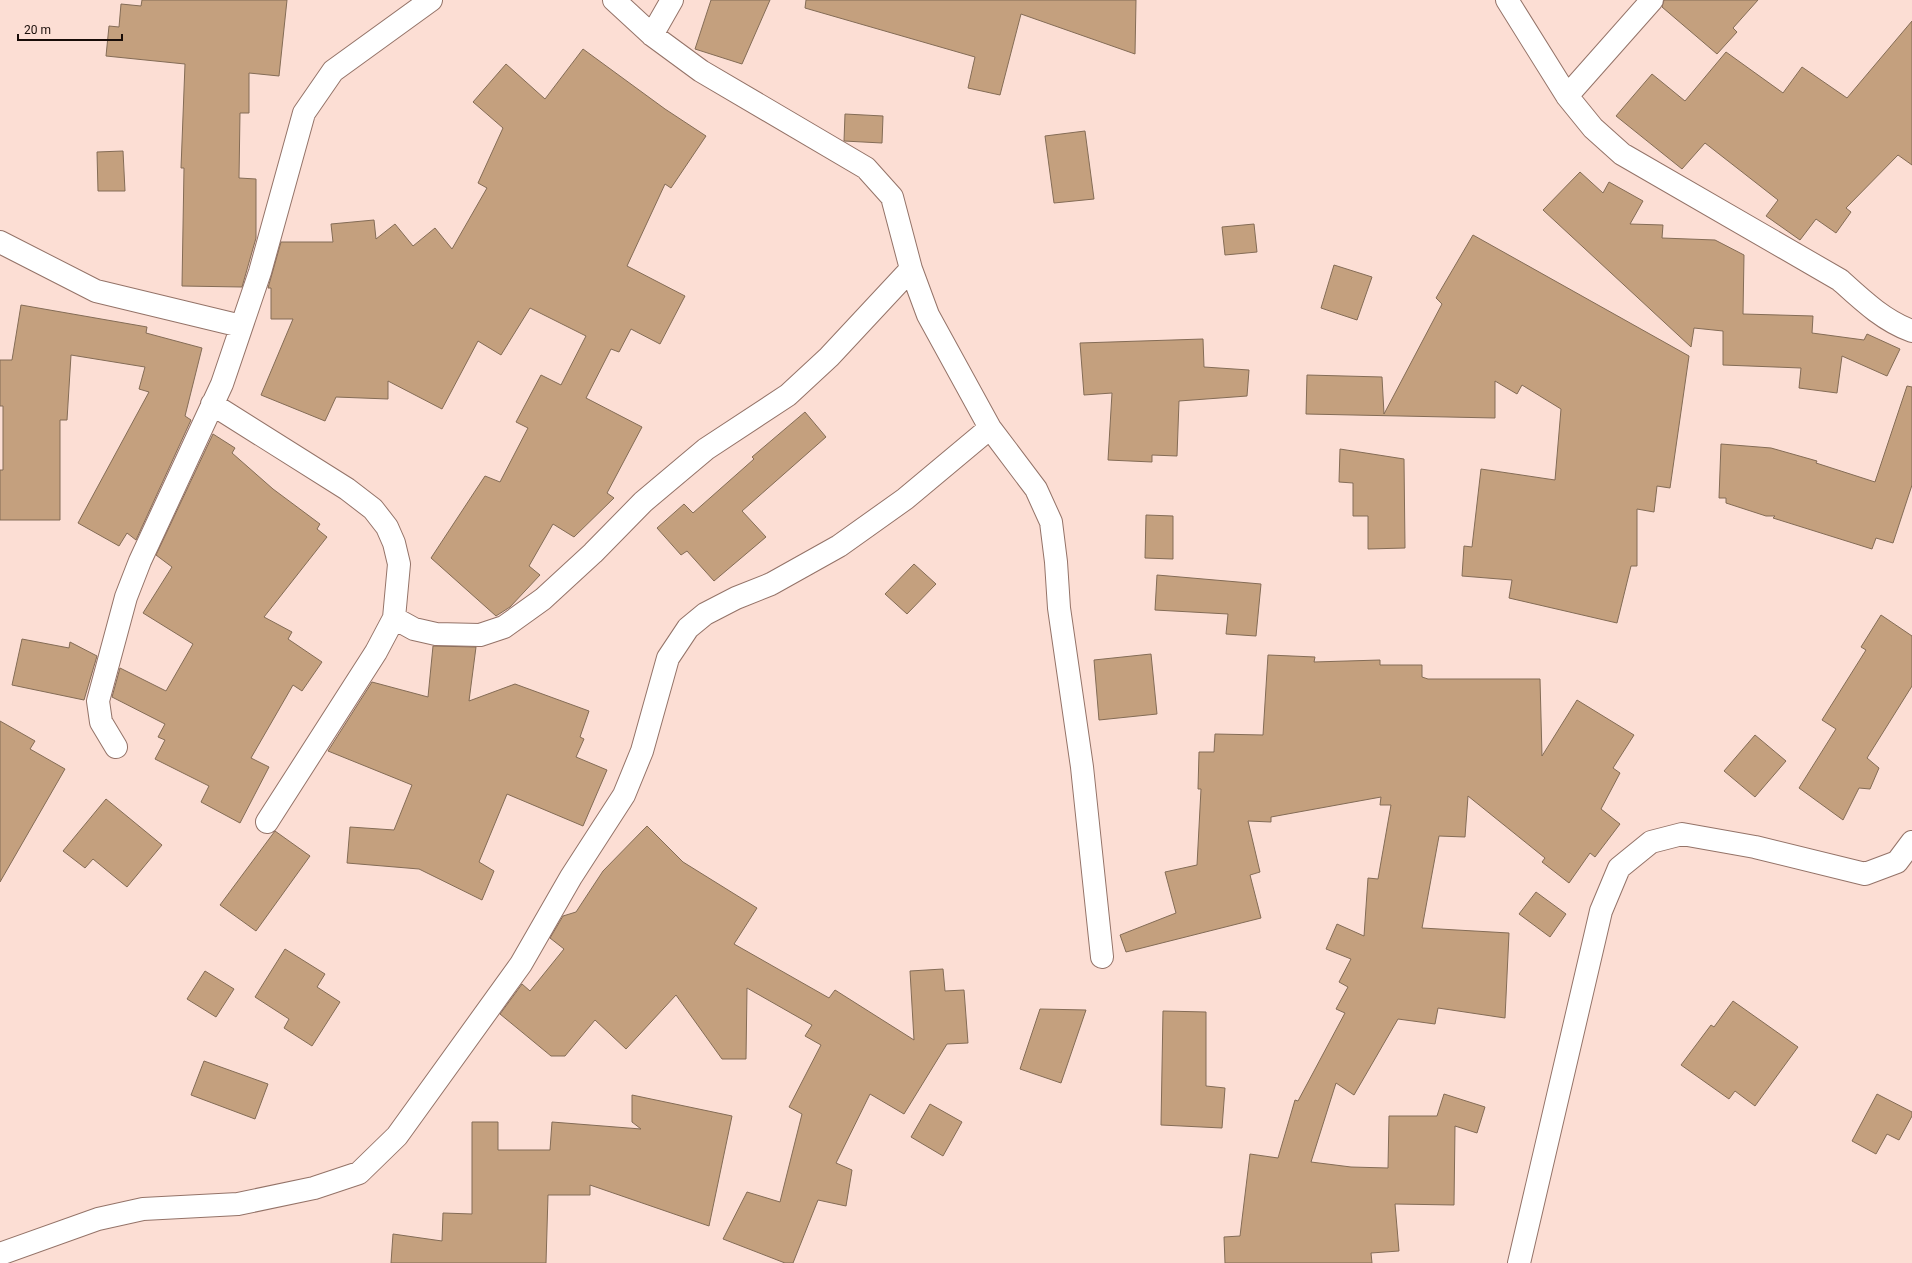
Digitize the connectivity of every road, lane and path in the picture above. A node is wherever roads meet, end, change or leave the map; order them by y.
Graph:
1 (431, 0) edge
2 (614, 0) edge
3 (672, 0) edge
4 (1507, 0) edge
5 (1652, 0) edge
6 (652, 35) junction
7 (1567, 96) junction
8 (0, 242) edge
9 (911, 269) junction
10 (241, 326) junction
11 (1912, 331) edge
12 (212, 404) junction
13 (990, 428) junction
14 (394, 618) junction
15 (116, 747) dead end
16 (267, 822) dead end
17 (1912, 842) edge
18 (1102, 957) dead end
19 (0, 1254) edge
20 (1519, 1263) edge

1 - 10 street
2 - 6 street
3 - 6 street
4 - 7 street
5 - 7 street
6 - 9 street
7 - 11 street
8 - 10 street
9 - 13 street
9 - 14 street
10 - 12 street
12 - 14 street
12 - 15 street
13 - 18 street
13 - 19 street
14 - 16 street
17 - 20 street

